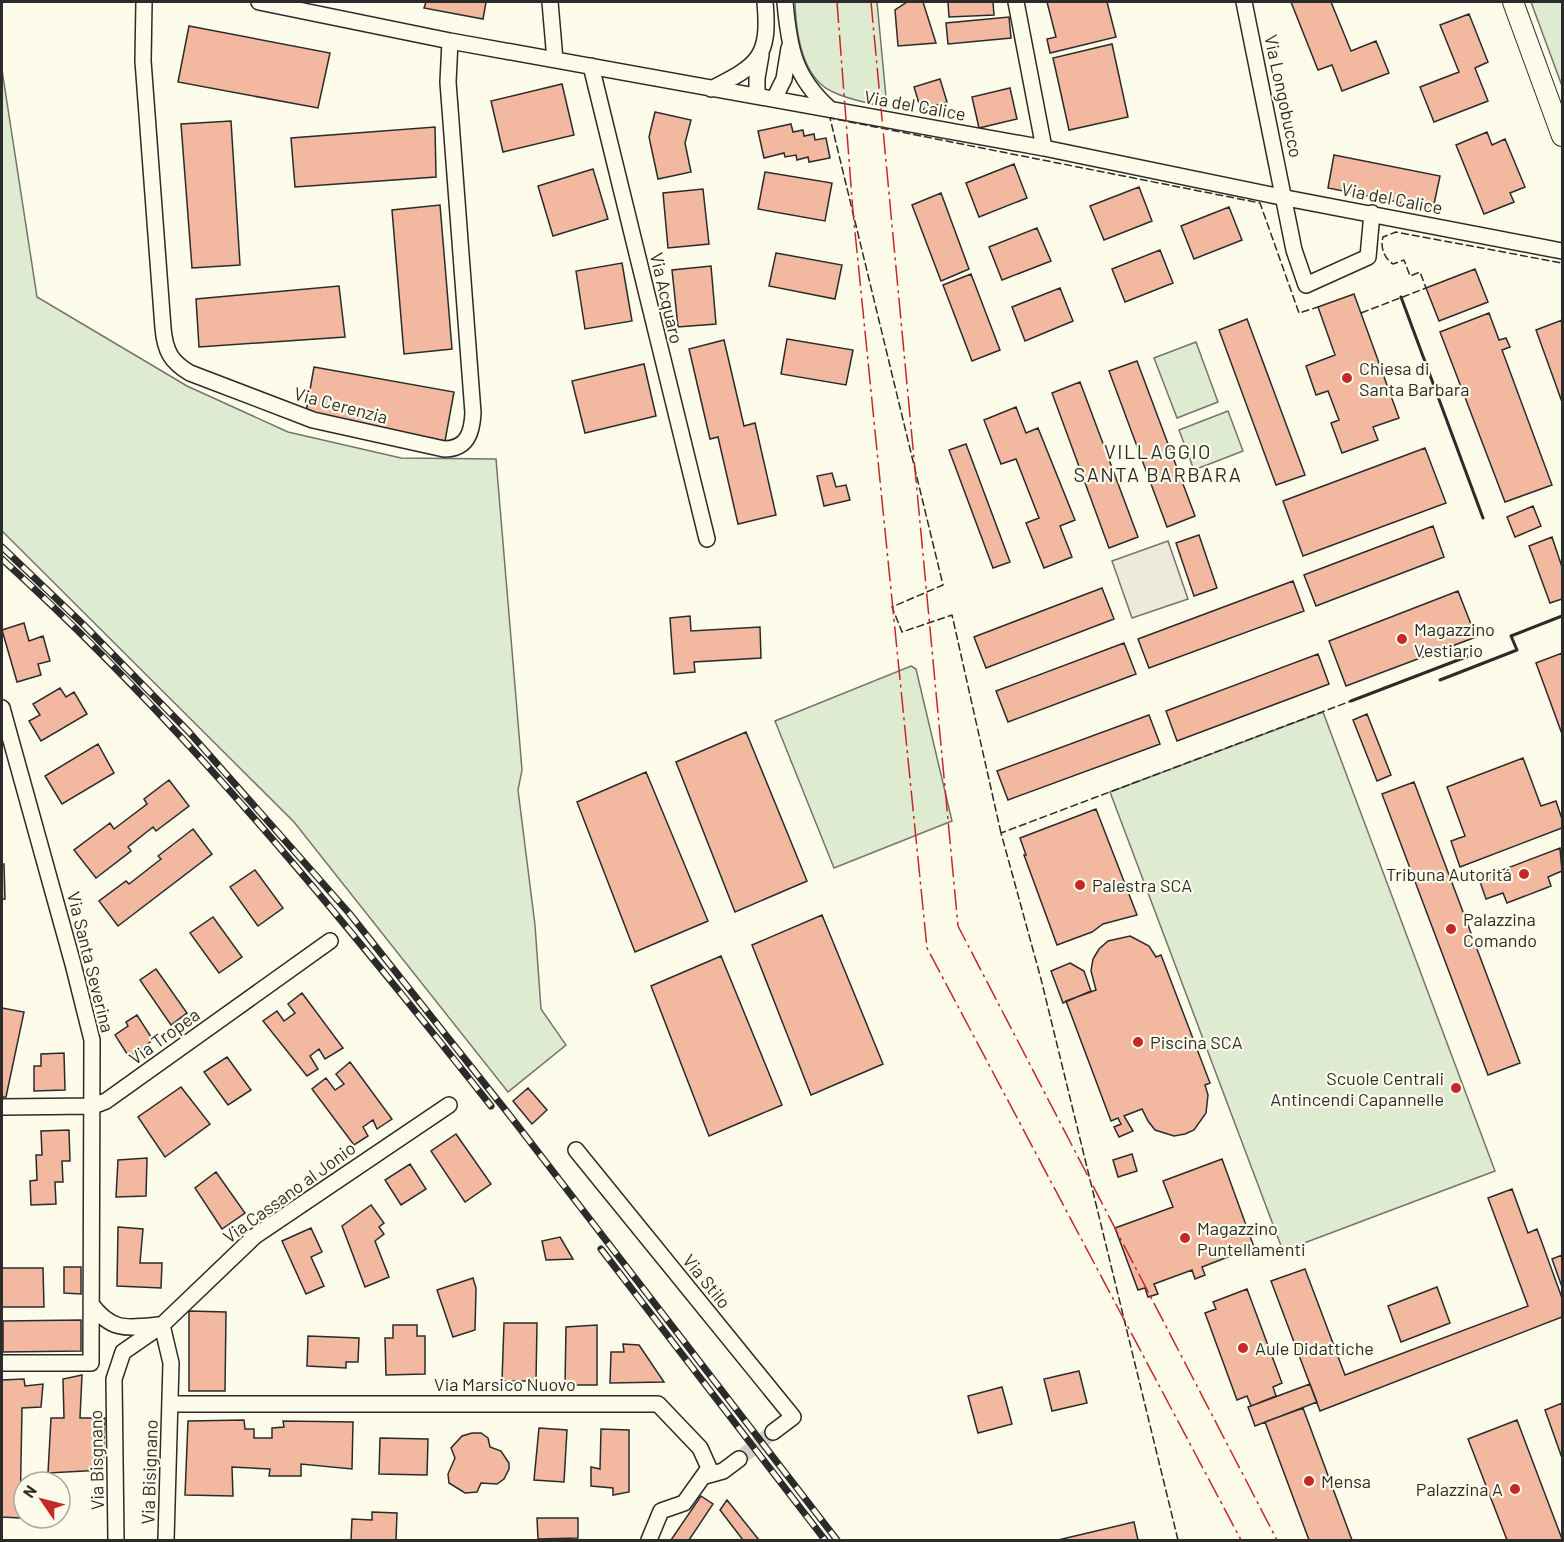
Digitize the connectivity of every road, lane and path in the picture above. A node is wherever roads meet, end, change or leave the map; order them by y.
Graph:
1 (144, 2) edge
2 (260, 2) edge
3 (550, 2) edge
4 (765, 2) edge
5 (786, 2) edge
6 (1016, 2) edge
7 (1244, 2) edge
8 (1513, 2) edge
9 (450, 41) junction
10 (790, 45) junction
11 (762, 52) junction
12 (555, 60) junction
13 (591, 66) junction
14 (711, 89) junction
15 (757, 96) junction
16 (774, 99) junction
17 (830, 109) junction
18 (1563, 136) edge
19 (1044, 148) junction
20 (1286, 198) junction
21 (1372, 213) junction
22 (1563, 251) edge
23 (706, 538) dead end
24 (2, 708) edge
25 (330, 941) dead end
26 (449, 1105) dead end
27 (93, 1106) junction
28 (2, 1107) edge
29 (576, 1150) dead end
30 (91, 1304) junction
31 (162, 1325) junction
32 (2, 1363) edge
33 (91, 1363) junction
34 (114, 1379) junction
35 (170, 1404) junction
36 (773, 1432) tunnel mouth
37 (739, 1460) tunnel mouth
38 (705, 1476) junction
39 (116, 1540) edge
40 (166, 1540) edge
41 (649, 1540) edge

1 - 9 street, Via Cerenzia
2 - 9 street, Via del Calice
3 - 12 street
4 - 11 street
5 - 10 street
6 - 19 street
7 - 20 street, Via Longobucco
8 - 18 street
9 - 12 street, Via del Calice
10 - 16 street
10 - 17 street
11 - 14 street
11 - 15 street
12 - 13 street, Via del Calice
13 - 14 street, Via del Calice
13 - 23 street, Via Acquaro
14 - 15 street, Via del Calice
15 - 16 street, Via del Calice
16 - 17 street, Via del Calice
17 - 19 street, Via del Calice
19 - 20 street, Via del Calice
20 - 21 street, Via del Calice
20 - 21 street, Via Longobucco
21 - 22 street, Via del Calice
24 - 27 street, Via Santa Severina
25 - 27 street, Via Tropea
26 - 31 street, Via Cassano al Jonio
27 - 28 street, Via Tropea
27 - 30 street, Via Santa Severina
29 - 36 street, Via Stilo
30 - 31 street
30 - 33 street, Via Santa Severina
31 - 34 street, Via Cassano al Jonio
31 - 35 street, Via Bisignano
32 - 33 street
33 - 34 street
34 - 39 street, Via Bisgnano
35 - 38 street, Via Marsico Nuovo
35 - 40 street, Via Bisignano
37 - 38 street
38 - 41 street

